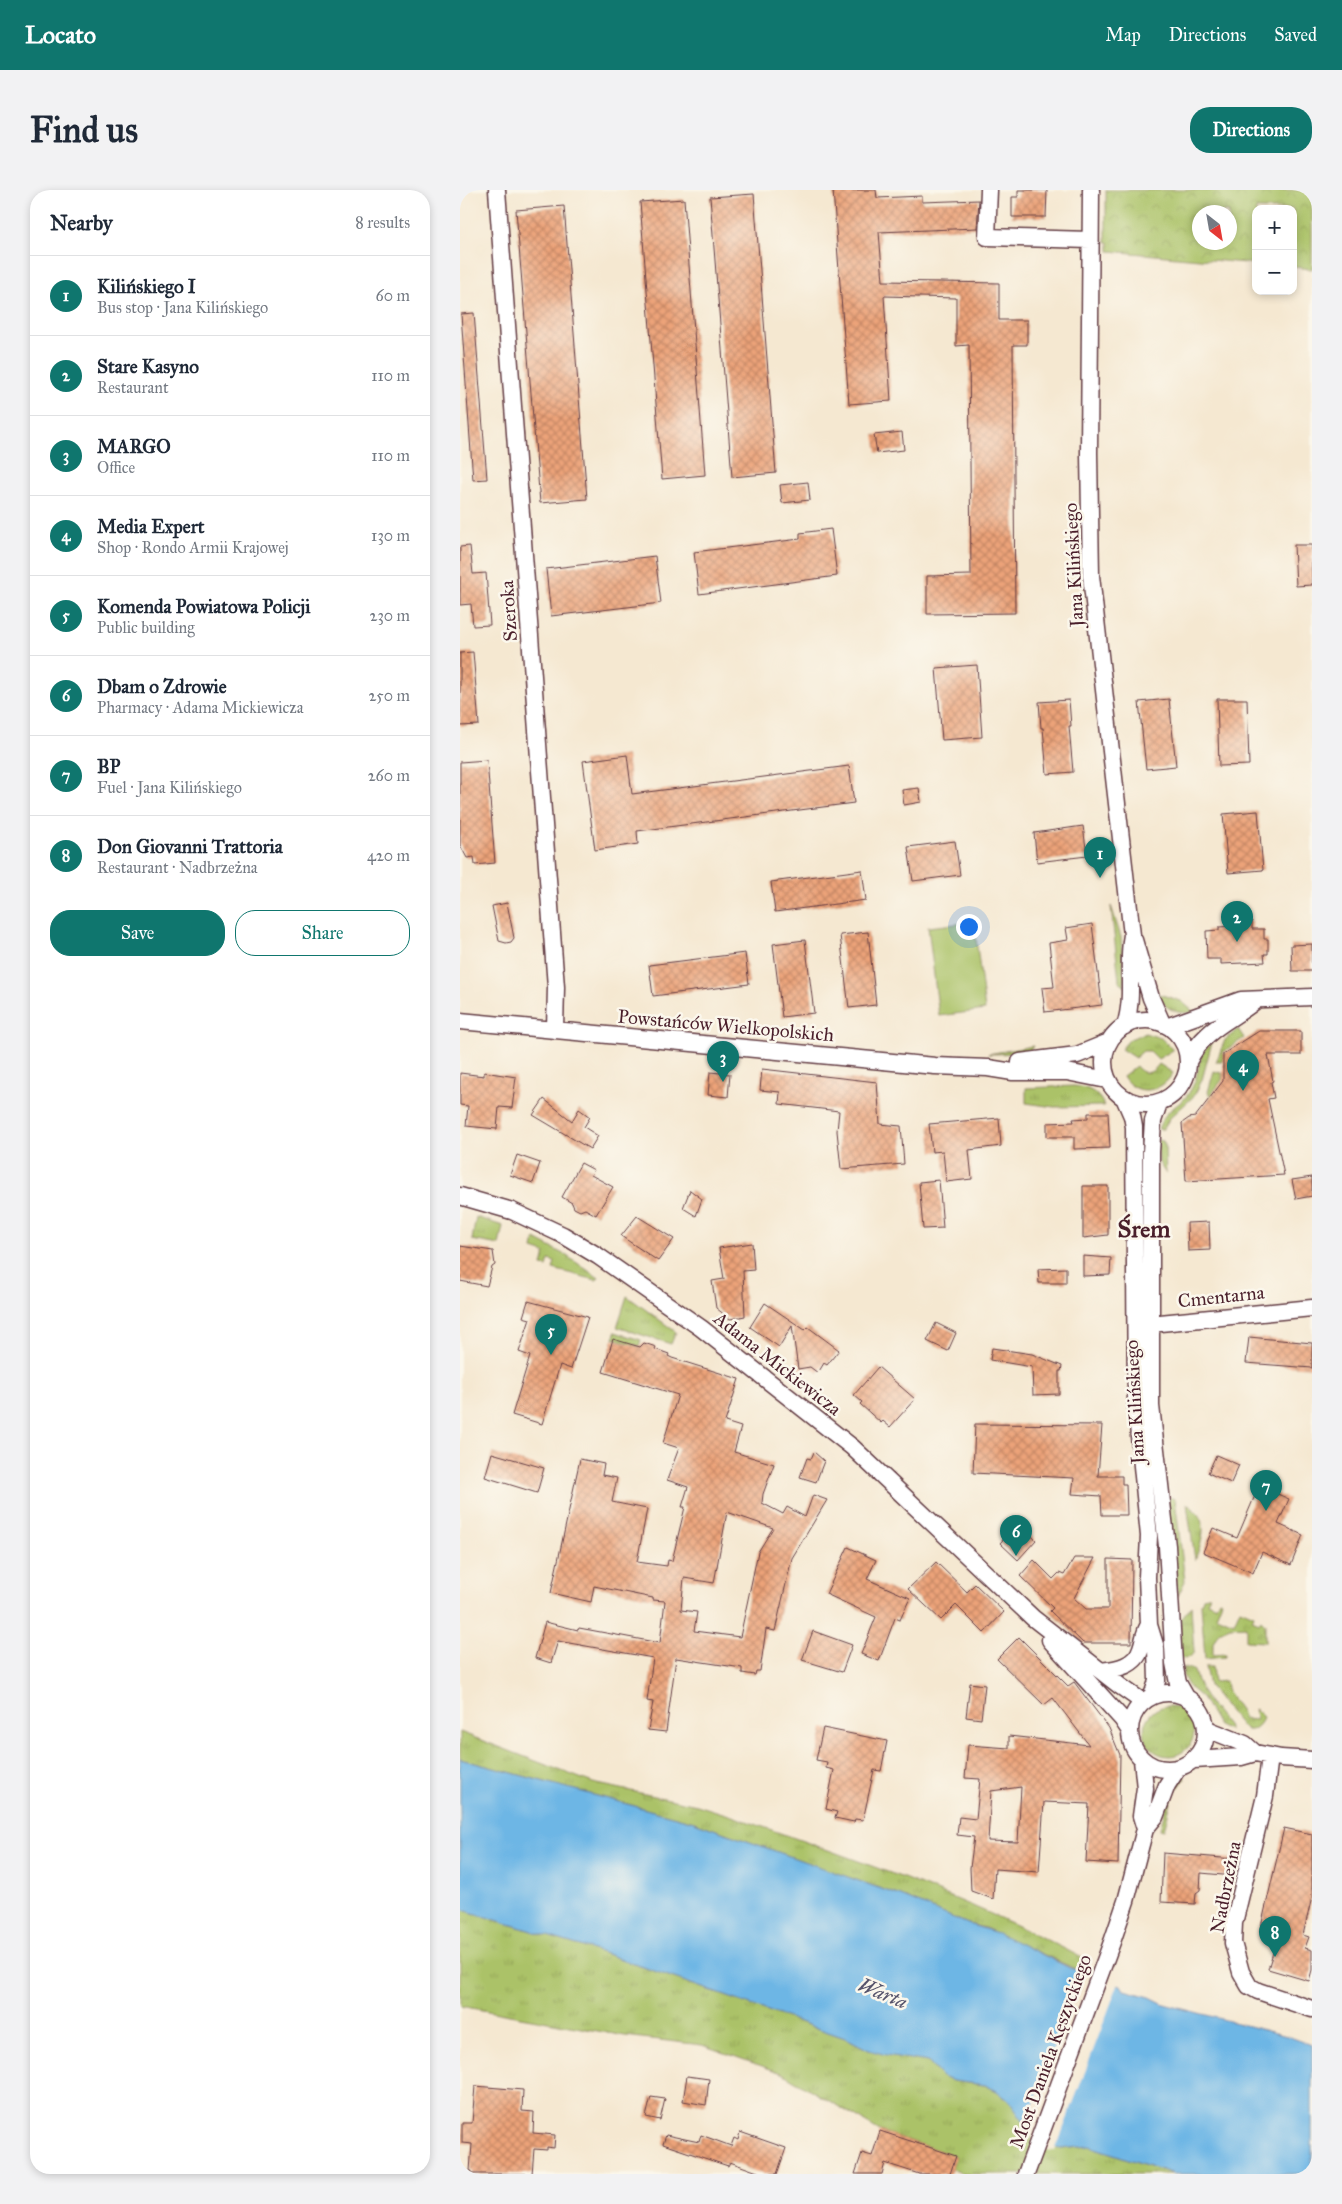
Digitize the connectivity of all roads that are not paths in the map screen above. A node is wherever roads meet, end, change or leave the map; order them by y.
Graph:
1 (497, 190) edge
2 (989, 190) edge
3 (1091, 190) edge
4 (1090, 240) junction
5 (1132, 935) junction
6 (1312, 998) edge
7 (1255, 1001) junction
8 (460, 1021) edge
9 (1165, 1025) junction
10 (1125, 1026) junction
11 (555, 1029) junction
12 (1109, 1042) junction
13 (1189, 1060) junction
14 (988, 1068) junction
15 (1107, 1080) junction
16 (1125, 1100) junction
17 (1159, 1104) junction
18 (460, 1196) edge
19 (1312, 1308) edge
20 (1134, 1318) junction
21 (1150, 1324) junction
22 (1033, 1618) junction
23 (1149, 1624) junction
24 (1101, 1671) junction
25 (1186, 1697) junction
26 (1147, 1699) junction
27 (1207, 1729) junction
28 (1130, 1731) junction
29 (1262, 1754) junction
30 (1142, 1760) junction
31 (1194, 1760) junction
32 (1312, 1760) edge
33 (1178, 1768) junction
34 (1146, 1829) junction
35 (1312, 2010) edge
36 (1026, 2174) edge

1 - 11 street, Szeroka
2 - 4 street
3 - 4 street, Jana Kilińskiego
4 - 5 street, Jana Kilińskiego
5 - 9 street, Jana Kilińskiego
5 - 10 street, Jana Kilińskiego
6 - 7 street
7 - 9 street
7 - 13 street
8 - 11 street, Powstańców Wielkopolskich
9 - 10 street
9 - 13 street
10 - 12 street
11 - 14 street, Powstańców Wielkopolskich
12 - 14 street, Powstańców Wielkopolskich
12 - 15 street
13 - 17 street
14 - 15 street, Powstańców Wielkopolskich
15 - 16 street
16 - 17 street
16 - 20 street, Jana Kilińskiego
17 - 21 street, Jana Kilińskiego
18 - 22 street, Adama Mickiewicza
19 - 21 street, Cmentarna
20 - 21 street, Cmentarna
20 - 23 street, Jana Kilińskiego
21 - 25 street, Jana Kilińskiego
22 - 24 street, Adama Mickiewicza
22 - 28 street, Adama Mickiewicza
23 - 24 street, Jana Kilińskiego
23 - 26 street, Jana Kilińskiego
24 - 26 street, Adama Mickiewicza
25 - 26 street
25 - 27 street
26 - 28 street
27 - 29 street
27 - 31 street
28 - 30 street
29 - 31 street
29 - 32 street
29 - 35 street, Nadbrzeżna
30 - 33 street
30 - 34 street
31 - 33 street
33 - 34 street
34 - 36 street, Most Daniela Kęszyckiego

